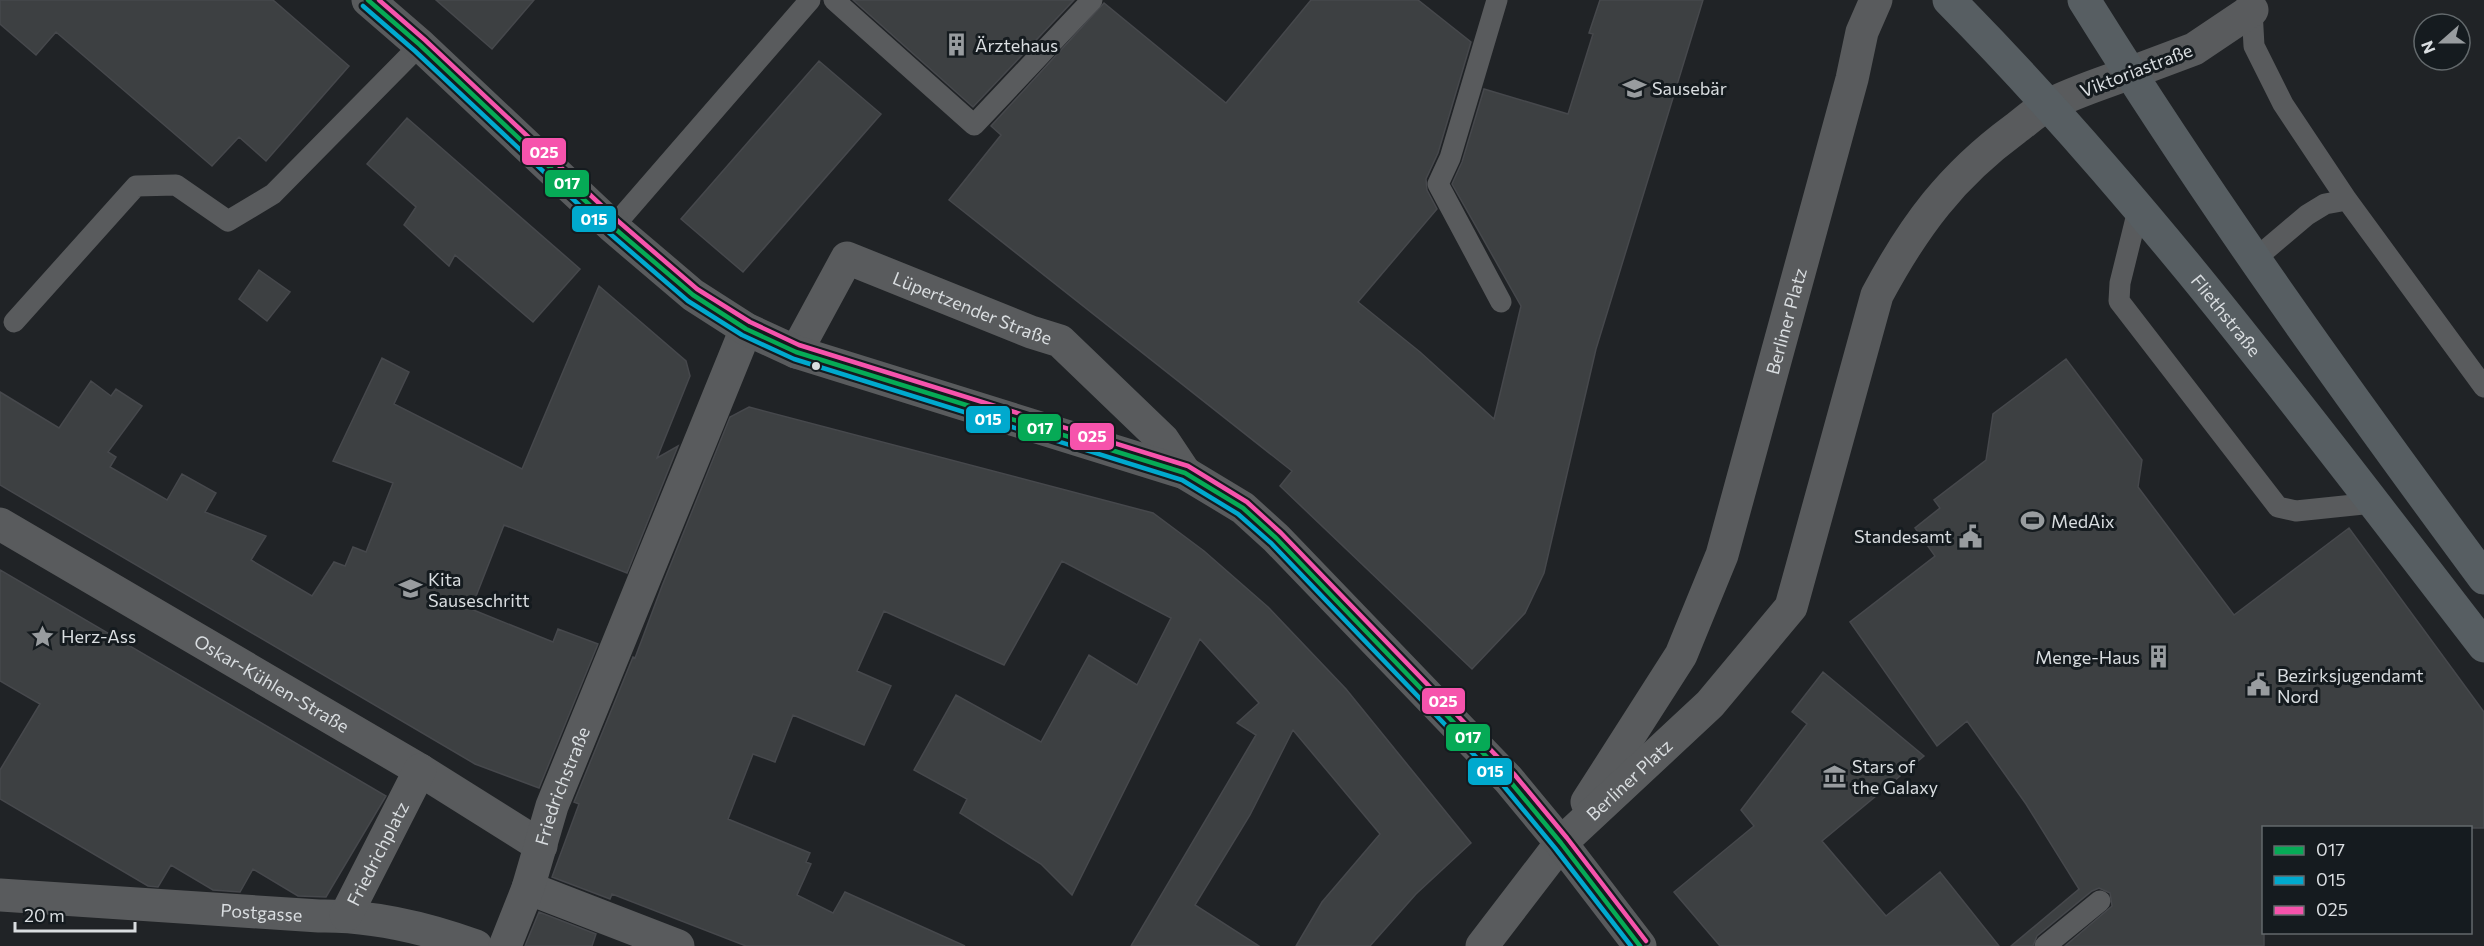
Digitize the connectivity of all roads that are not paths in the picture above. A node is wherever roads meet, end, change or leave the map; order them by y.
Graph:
1 (368, 0) edge
2 (810, 0) edge
3 (834, 0) edge
4 (1092, 0) edge
5 (1497, 0) edge
6 (1876, 0) edge
7 (1949, 0) edge
8 (2085, 0) edge
9 (2249, 5) edge
10 (420, 45) junction
11 (2130, 73) junction
12 (2047, 105) junction
13 (2347, 200) junction
14 (2139, 206) junction
15 (613, 227) junction
16 (2255, 259) junction
17 (1501, 302) dead end
18 (14, 322) dead end
19 (746, 329) junction
20 (796, 352) junction
21 (2484, 387) edge
22 (1185, 473) junction
23 (2373, 503) junction
24 (0, 524) edge
25 (2484, 578) edge
26 (2484, 646) edge
27 (420, 770) junction
28 (1561, 843) junction
29 (541, 846) junction
30 (528, 888) junction
31 (0, 896) edge
32 (2100, 901) dead end
33 (346, 915) junction
34 (476, 946) edge
35 (505, 946) edge
36 (678, 946) edge
37 (1482, 946) edge
38 (1640, 946) edge
39 (2045, 946) edge

1 - 10 street, Lüpertzender Straße
2 - 15 lane
3 - 4 lane
5 - 17 lane
6 - 28 street, Berliner Platz
7 - 12 main road, Fliethstraße
8 - 11 main road
9 - 11 street, Viktoriastraße
9 - 13 lane
10 - 15 street, Lüpertzender Straße
10 - 18 lane
11 - 12 street, Viktoriastraße
11 - 16 main road
12 - 14 main road, Fliethstraße
12 - 28 street, Berliner Platz
13 - 16 lane
13 - 21 lane
14 - 23 main road, Fliethstraße
14 - 23 lane
15 - 19 street, Lüpertzender Straße
16 - 25 main road
19 - 20 street, Lüpertzender Straße
19 - 29 street, Friedrichstraße
20 - 22 street, Lüpertzender Straße
20 - 22 street, Lüpertzender Straße
22 - 28 street, Lüpertzender Straße
23 - 26 main road, Fliethstraße
24 - 27 street, Oskar-Kühlen-Straße
27 - 29 street, Oskar-Kühlen-Straße
27 - 33 street, Friedrichplatz
28 - 37 street
28 - 38 street, Lüpertzender Straße
29 - 30 street, Friedrichstraße
30 - 35 street, Friedrichstraße
30 - 36 street
31 - 33 street, Postgasse
32 - 39 lane
33 - 34 street, Friedrichplatz

